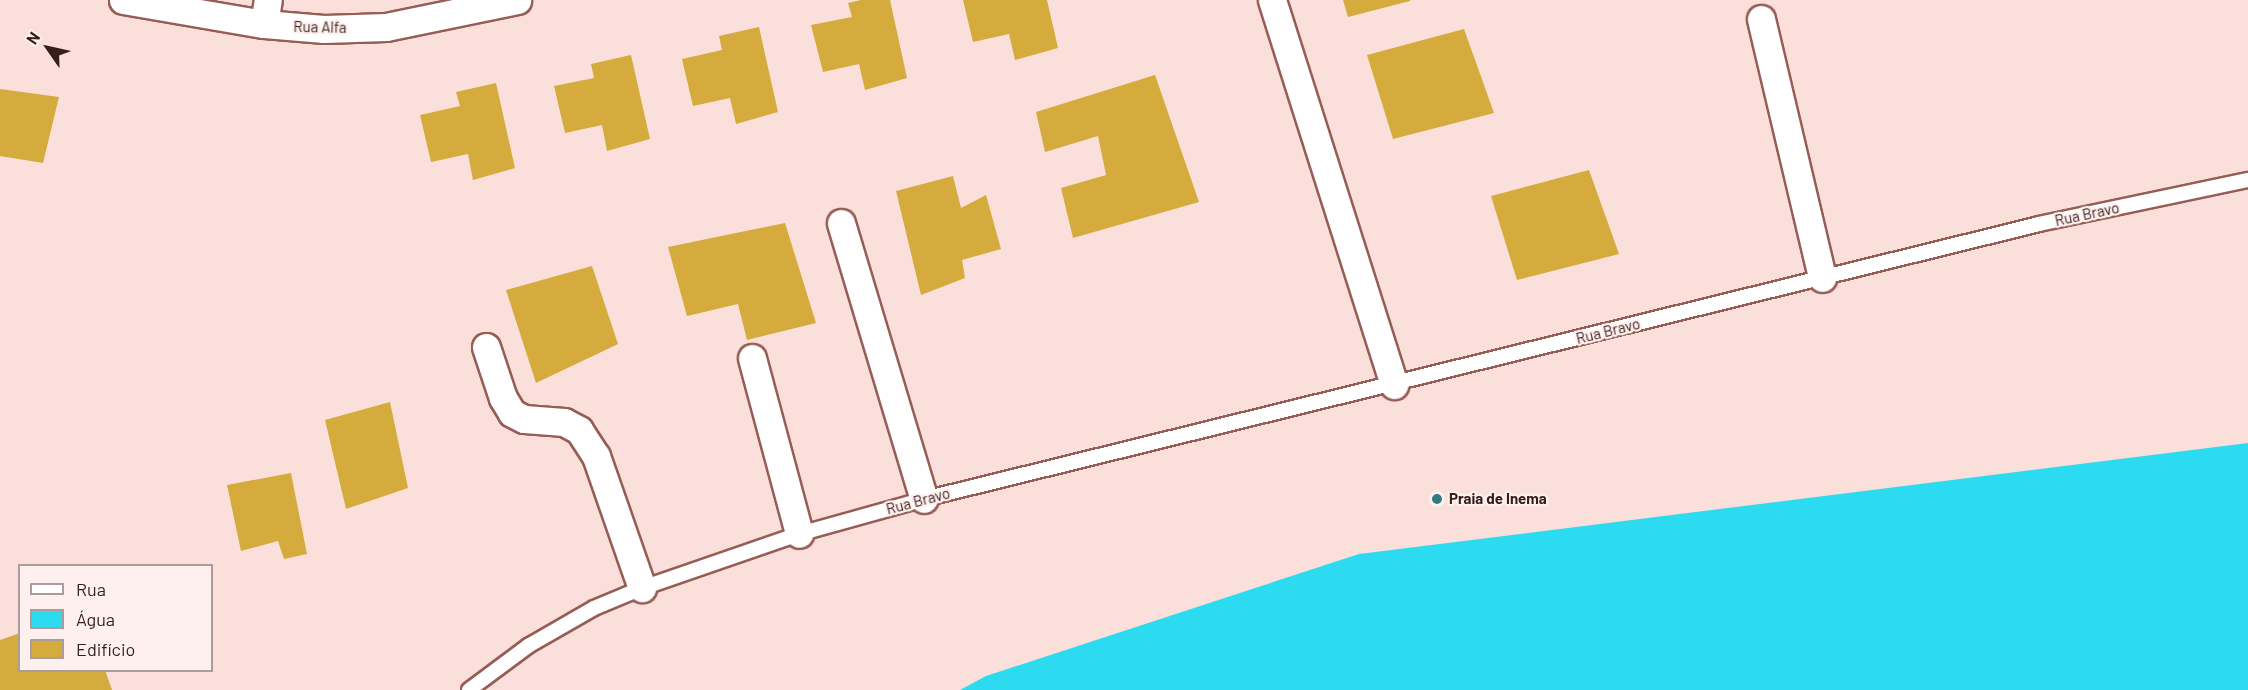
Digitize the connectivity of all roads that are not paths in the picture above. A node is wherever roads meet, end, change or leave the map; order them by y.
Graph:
1 (123, 0) edge
2 (517, 0) edge
3 (1272, 0) edge
4 (266, 12) edge
5 (1761, 19) dead end
6 (2248, 180) edge
7 (841, 223) dead end
8 (1822, 278) junction
9 (486, 347) dead end
10 (752, 358) dead end
11 (1394, 385) junction
12 (924, 499) junction
13 (799, 534) junction
14 (642, 588) junction
15 (469, 690) edge

1 - 4 street, Rua Alfa
2 - 4 street, Rua Alfa
3 - 11 street
5 - 8 street
6 - 8 lane, Rua Bravo
7 - 12 street
8 - 11 lane, Rua Bravo
9 - 14 street
10 - 13 street
11 - 12 lane, Rua Bravo
12 - 13 lane, Rua Bravo
13 - 14 lane, Rua Bravo
14 - 15 lane, Rua Bravo

